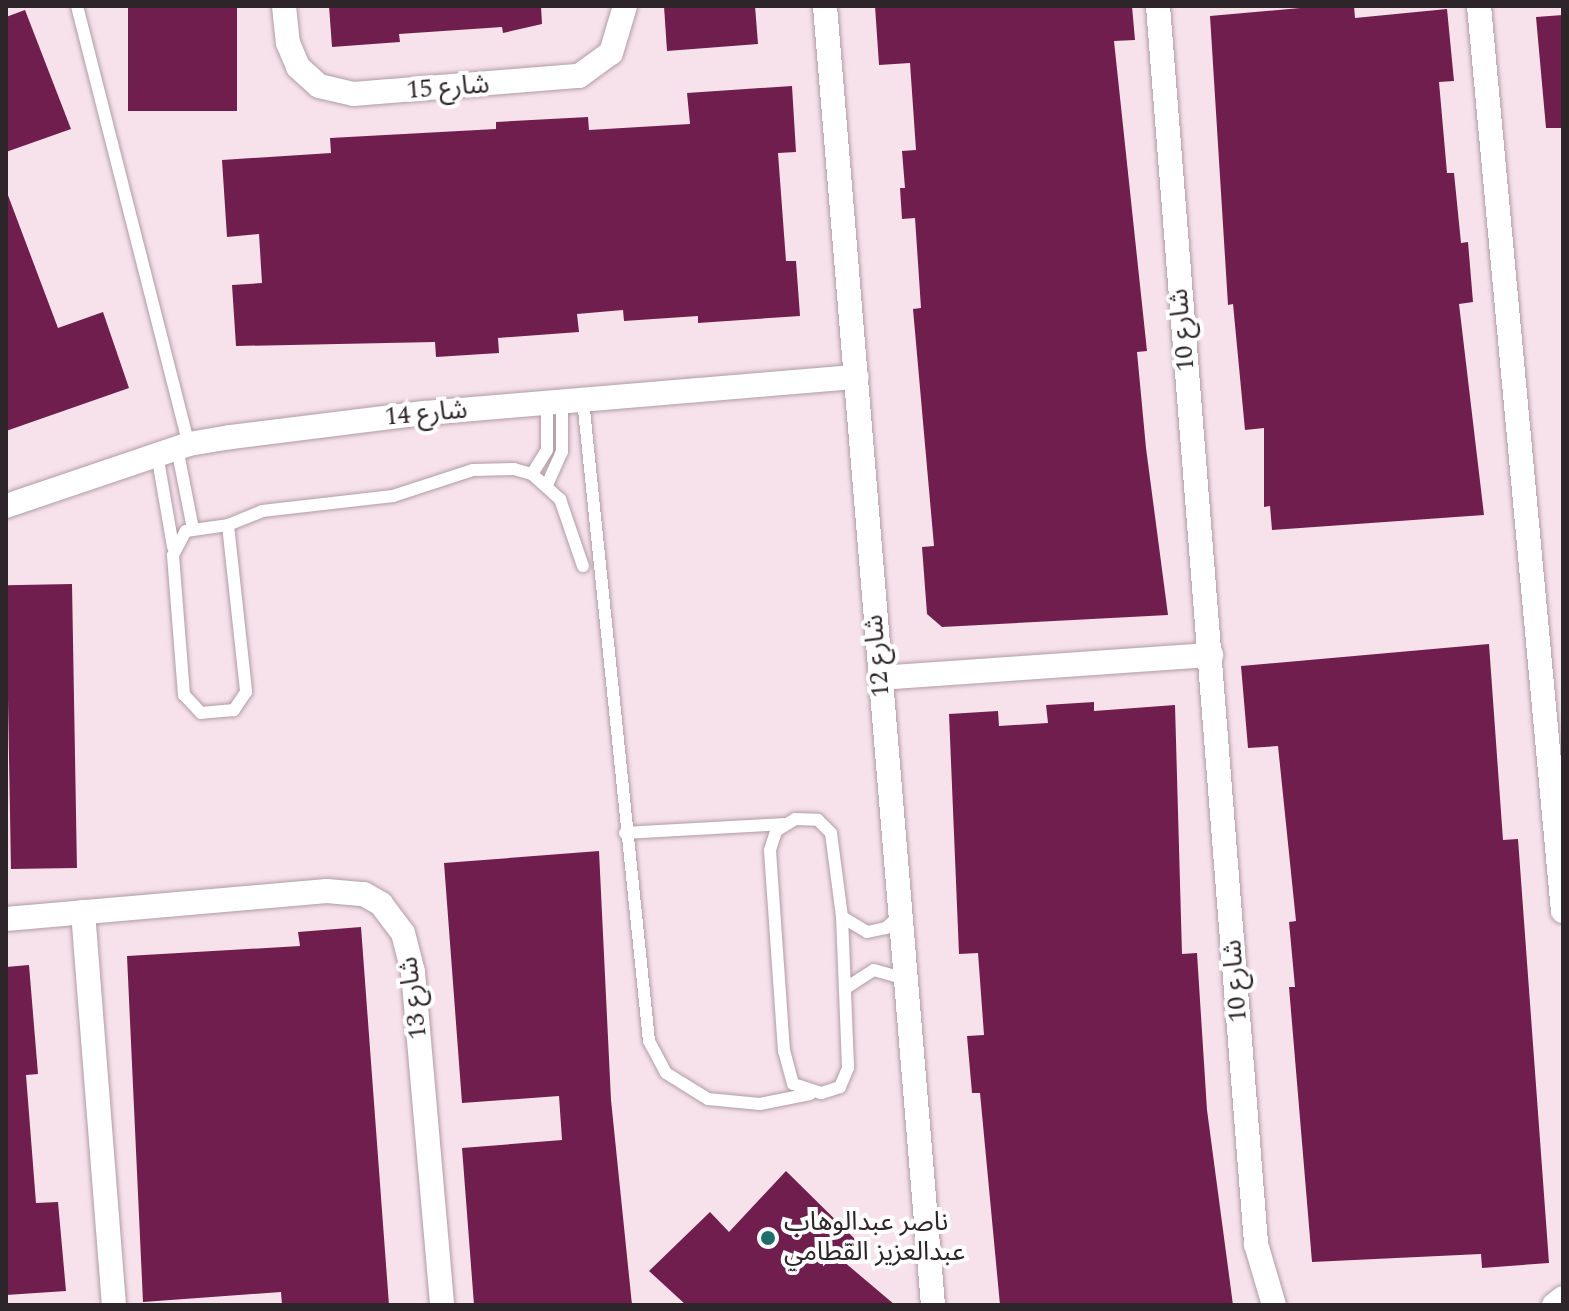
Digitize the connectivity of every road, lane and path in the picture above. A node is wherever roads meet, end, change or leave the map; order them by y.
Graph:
1 (77, 6) edge
2 (284, 6) edge
3 (625, 6) edge
4 (825, 6) edge
5 (1158, 6) edge
6 (1479, 6) edge
7 (856, 377) junction
8 (564, 402) junction
9 (174, 449) junction
10 (532, 474) junction
11 (547, 485) junction
12 (6, 506) edge
13 (228, 525) junction
14 (193, 529) junction
15 (173, 547) junction
16 (583, 566) dead end
17 (1552, 617) edge
18 (1211, 655) junction
19 (880, 678) junction
20 (784, 824) junction
21 (625, 833) junction
22 (1563, 911) edge
23 (83, 912) junction
24 (900, 915) junction
25 (842, 917) junction
26 (6, 919) edge
27 (905, 979) junction
28 (846, 988) junction
29 (810, 1094) junction
30 (1563, 1298) edge
31 (114, 1305) edge
32 (442, 1305) edge
33 (933, 1305) edge
34 (1274, 1305) edge
35 (1554, 1305) edge

1 - 9 lane
2 - 3 street, شارع 15
4 - 7 street, شارع 12
5 - 18 street, شارع 10
6 - 17 street
7 - 8 street, شارع 14
7 - 19 street, شارع 12
8 - 9 street, شارع 14
8 - 10 lane
8 - 11 lane
8 - 21 lane
9 - 12 street, شارع 14
9 - 14 lane
9 - 15 lane
10 - 11 lane
10 - 13 lane
11 - 16 lane
13 - 14 lane
13 - 15 lane
14 - 15 lane
17 - 22 street
18 - 19 street
18 - 34 street, شارع 10
19 - 24 street, شارع 12
20 - 21 lane
20 - 25 lane
20 - 29 lane
21 - 29 lane
23 - 26 street, شارع 13
23 - 31 street
23 - 32 street, شارع 13
24 - 25 lane
24 - 27 street, شارع 12
25 - 28 lane
27 - 28 lane
27 - 33 street, شارع 12
28 - 29 lane
30 - 35 street

